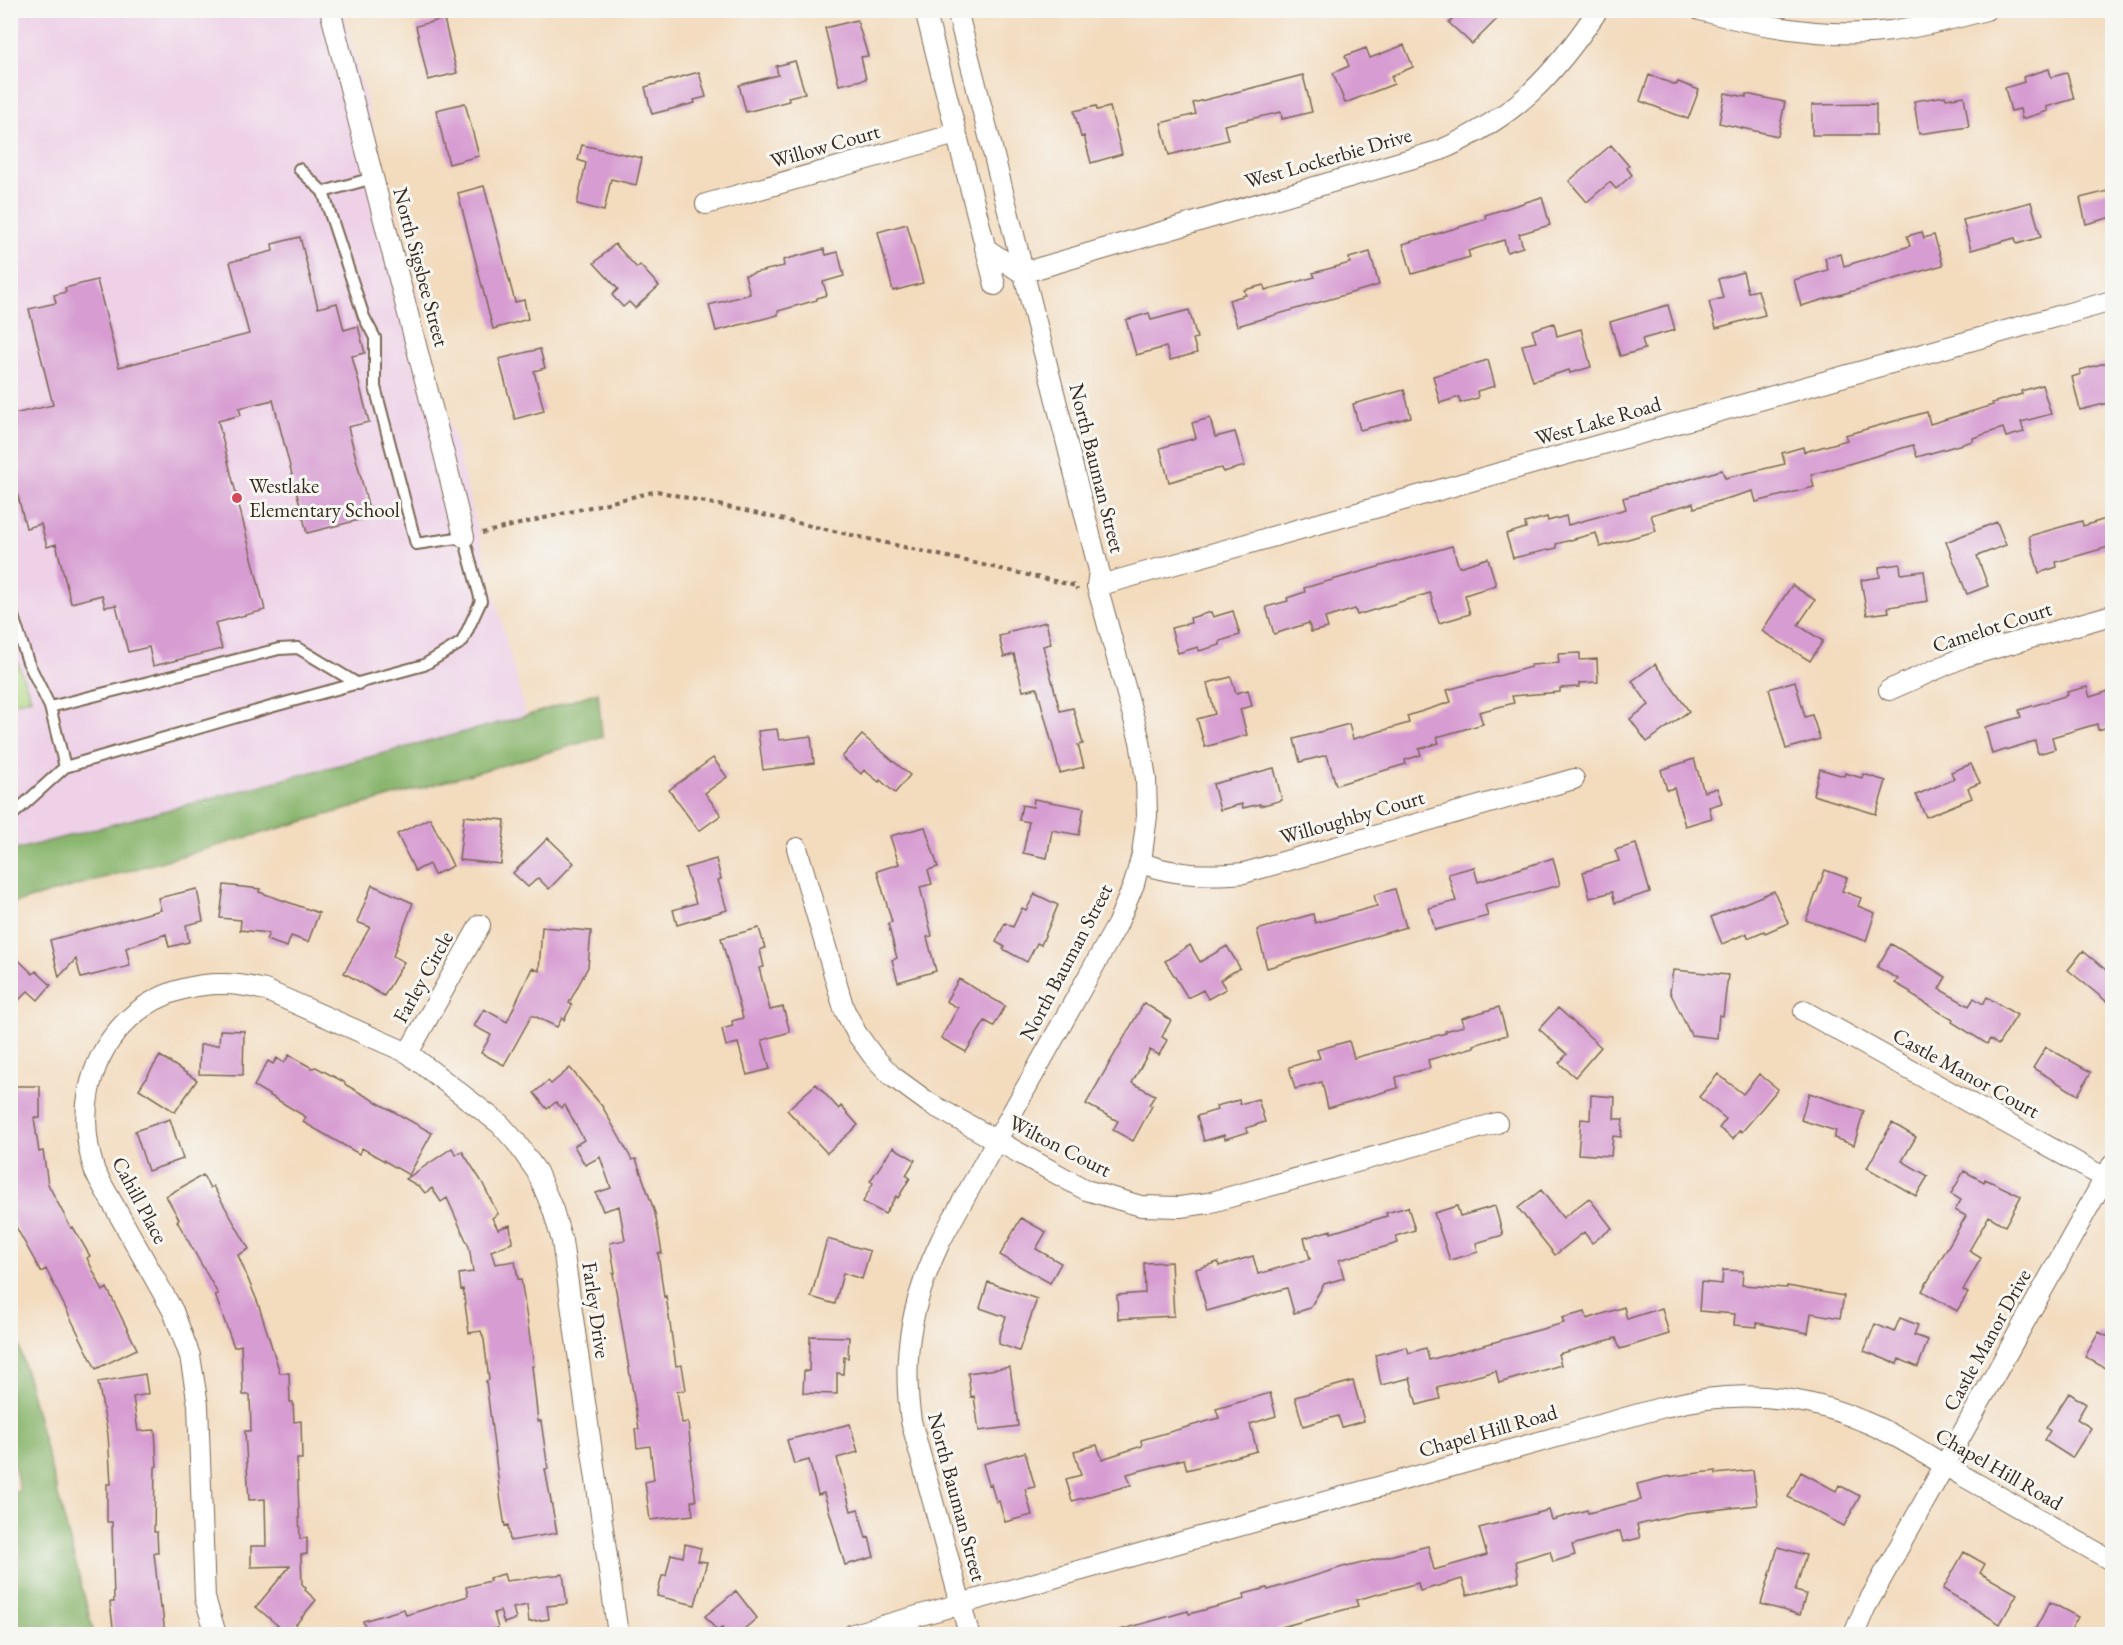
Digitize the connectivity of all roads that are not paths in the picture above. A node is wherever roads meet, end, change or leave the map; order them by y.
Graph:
1 (330, 10) edge
2 (925, 10) edge
3 (957, 10) edge
4 (1598, 10) edge
5 (1700, 10) edge
6 (1986, 10) edge
7 (957, 134) junction
8 (300, 169) dead end
9 (373, 178) junction
10 (323, 192) junction
11 (706, 204) dead end
12 (985, 248) junction
13 (1022, 273) junction
14 (995, 285) dead end
15 (2112, 301) edge
16 (464, 537) junction
17 (1097, 586) junction
18 (10, 607) edge
19 (2112, 615) edge
20 (358, 684) junction
21 (1889, 690) dead end
22 (50, 707) junction
23 (65, 767) junction
24 (1574, 779) dead end
25 (10, 817) edge
26 (797, 848) dead end
27 (1140, 862) junction
28 (480, 925) dead end
29 (1804, 1011) dead end
30 (408, 1053) junction
31 (1497, 1123) dead end
32 (997, 1140) junction
33 (2109, 1172) edge
34 (1944, 1465) junction
35 (2112, 1561) edge
36 (960, 1605) junction
37 (216, 1635) edge
38 (618, 1635) edge
39 (853, 1635) edge
40 (969, 1635) edge
41 (1854, 1635) edge

1 - 9 street, North Sigsbee Street
2 - 7 street
3 - 13 street, North Bauman Street
4 - 13 street, West Lockerbie Drive
5 - 6 street
7 - 11 street, Willow Court
7 - 12 street
8 - 10 lane
9 - 10 lane
9 - 16 street, North Sigsbee Street
10 - 16 lane
12 - 13 street
12 - 14 street
13 - 17 street, North Bauman Street
15 - 17 street, West Lake Road
16 - 20 lane
17 - 27 street, North Bauman Street
18 - 22 lane
19 - 21 street, Camelot Court
20 - 22 lane
20 - 23 lane
22 - 23 lane
23 - 25 lane
24 - 27 street, Willoughby Court
26 - 32 street, Wilton Court
27 - 32 street, North Bauman Street
28 - 30 street, Farley Circle
29 - 33 street, Castle Manor Court
30 - 37 street, Cahill Place
30 - 38 street, Farley Drive
31 - 32 street, Wilton Court
32 - 36 street, North Bauman Street
33 - 34 street, Castle Manor Drive
34 - 35 street, Chapel Hill Road
34 - 36 street, Chapel Hill Road
34 - 41 street, Castle Manor Drive
36 - 39 street, Chapel Hill Road
36 - 40 street, North Bauman Street

